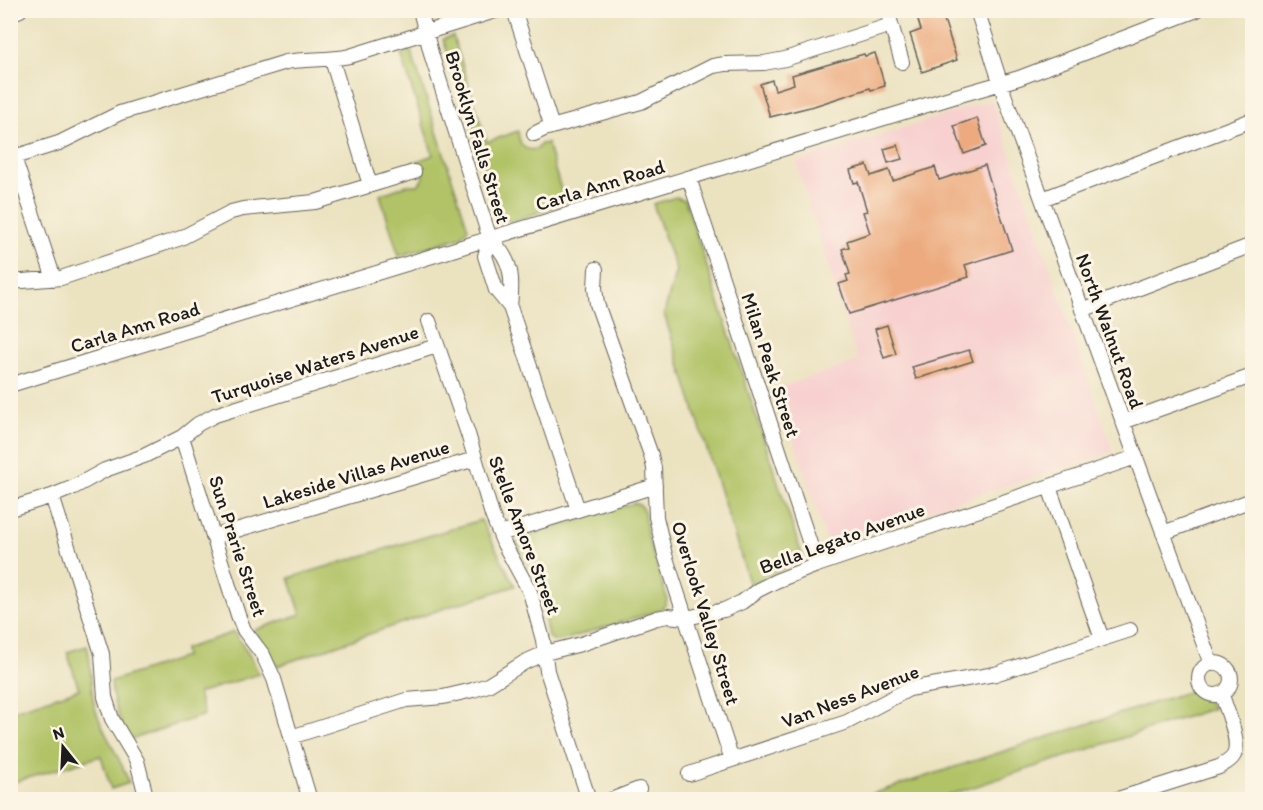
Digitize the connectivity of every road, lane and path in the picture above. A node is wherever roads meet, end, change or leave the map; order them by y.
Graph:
1 (20, 10) edge
2 (420, 10) edge
3 (498, 10) edge
4 (514, 10) edge
5 (886, 10) edge
6 (977, 10) edge
7 (1197, 10) edge
8 (10, 14) edge
9 (891, 25) junction
10 (426, 33) junction
11 (332, 60) junction
12 (902, 62) dead end
13 (1000, 84) junction
14 (1252, 120) edge
15 (552, 127) junction
16 (534, 134) dead end
17 (12, 151) edge
18 (414, 172) dead end
19 (689, 178) junction
20 (370, 185) junction
21 (1042, 199) junction
22 (490, 239) junction
23 (1252, 245) edge
24 (596, 269) dead end
25 (54, 279) junction
26 (10, 282) edge
27 (1082, 310) junction
28 (429, 321) dead end
29 (437, 346) junction
30 (1252, 376) edge
31 (10, 386) edge
32 (1123, 422) junction
33 (182, 437) junction
34 (1136, 457) junction
35 (475, 459) junction
36 (655, 486) junction
37 (1049, 487) junction
38 (52, 496) junction
39 (1252, 500) edge
40 (10, 509) edge
41 (578, 510) junction
42 (1163, 533) junction
43 (500, 534) junction
44 (213, 537) junction
45 (817, 565) junction
46 (686, 618) junction
47 (1130, 630) dead end
48 (1102, 639) junction
49 (545, 653) junction
50 (1211, 664) junction
51 (1222, 695) junction
52 (291, 736) junction
53 (732, 760) junction
54 (689, 774) dead end
55 (639, 789) dead end
56 (1159, 793) edge
57 (147, 800) edge
58 (310, 800) edge
59 (589, 800) edge
60 (612, 800) edge
61 (1115, 800) edge

1 - 8 street
2 - 10 street, Brooklyn Falls Street
3 - 10 street
4 - 15 street
5 - 9 street
6 - 13 street, North Walnut Road
7 - 13 street, Carla Ann Road
9 - 12 street
9 - 15 street
10 - 11 street
10 - 22 street, Brooklyn Falls Street
11 - 17 street
11 - 20 street
13 - 19 street, Carla Ann Road
13 - 21 street, North Walnut Road
14 - 21 street
15 - 16 street
17 - 25 street
18 - 20 street
19 - 22 street, Carla Ann Road
19 - 45 street, Milan Peak Street
20 - 25 street
21 - 27 street, North Walnut Road
22 - 31 street, Carla Ann Road
22 - 41 street, Brooklyn Falls Street
23 - 27 street
24 - 36 street, Overlook Valley Street
25 - 26 street
27 - 32 street, North Walnut Road
28 - 29 street, Stelle Amore Street
29 - 33 street, Turquoise Waters Avenue
29 - 35 street, Stelle Amore Street
30 - 32 street
32 - 34 street, North Walnut Road
33 - 38 street, Turquoise Waters Avenue
33 - 44 street, Sun Prarie Street
34 - 37 street, Bella Legato Avenue
34 - 42 street, North Walnut Road
35 - 43 street, Stelle Amore Street
35 - 44 street, Lakeside Villas Avenue
36 - 41 street
36 - 46 street, Overlook Valley Street
37 - 45 street, Bella Legato Avenue
37 - 48 street
38 - 40 street, Turquoise Waters Avenue
38 - 57 street
39 - 42 street
41 - 43 street
42 - 50 street, North Walnut Road
43 - 49 street, Stelle Amore Street
44 - 52 street, Sun Prarie Street
45 - 46 street, Bella Legato Avenue
46 - 49 street, Bella Legato Avenue
46 - 53 street, Overlook Valley Street
47 - 48 street, Van Ness Avenue
48 - 53 street, Van Ness Avenue
49 - 52 street, Bella Legato Avenue
49 - 59 street, Stelle Amore Street
50 - 51 street
50 - 51 street
51 - 56 street
52 - 58 street, Sun Prarie Street
53 - 54 street, Van Ness Avenue
55 - 60 street
56 - 61 street

